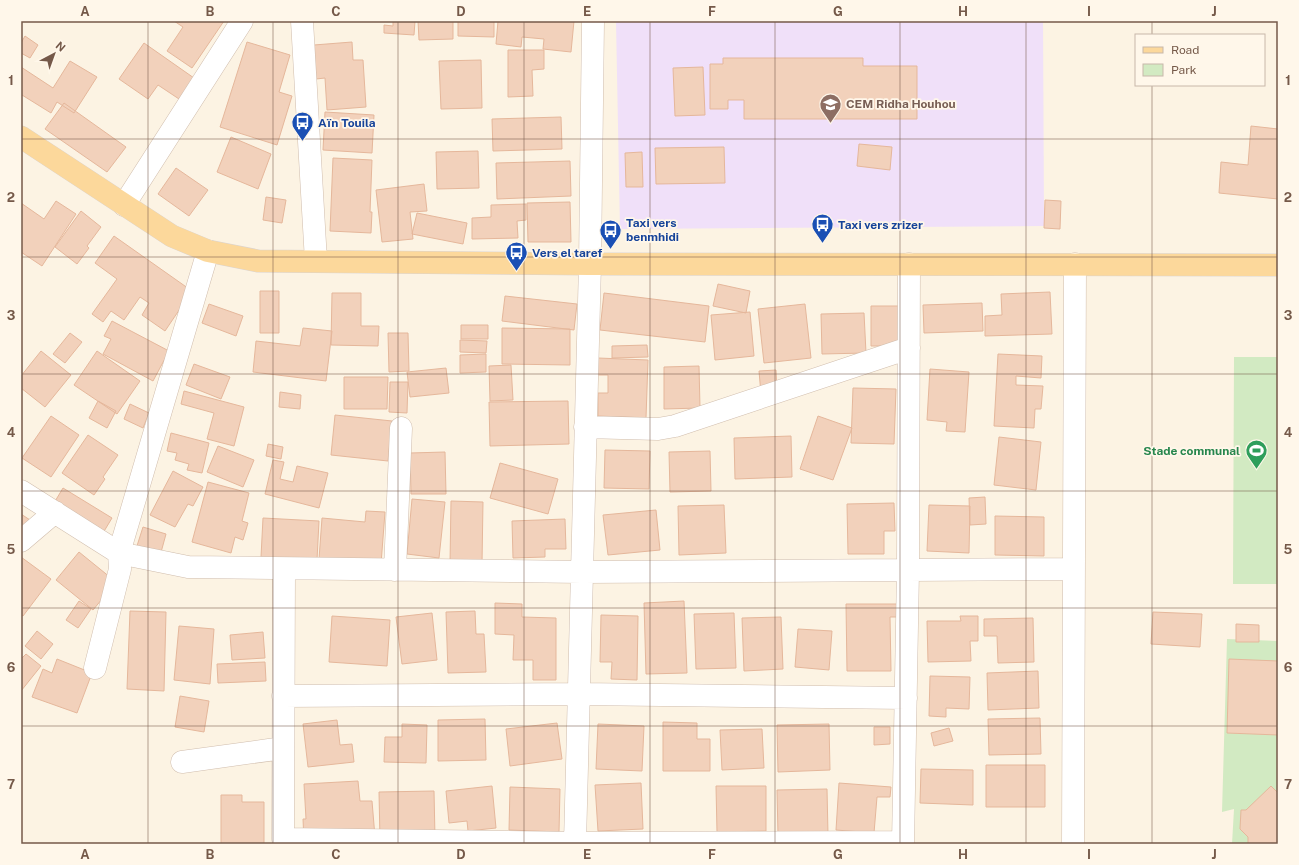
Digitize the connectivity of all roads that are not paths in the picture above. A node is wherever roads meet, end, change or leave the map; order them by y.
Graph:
1 (242, 21) edge
2 (302, 21) edge
3 (593, 21) edge
4 (21, 137) edge
5 (124, 205) junction
6 (208, 251) junction
7 (316, 261) junction
8 (590, 264) junction
9 (909, 264) junction
10 (1075, 264) junction
11 (1278, 265) edge
12 (908, 348) junction
13 (586, 427) junction
14 (401, 428) dead end
15 (21, 491) edge
16 (55, 512) junction
17 (21, 540) edge
18 (119, 553) junction
19 (284, 569) junction
20 (1074, 569) junction
21 (395, 570) junction
22 (908, 570) junction
23 (582, 572) junction
24 (95, 668) dead end
25 (579, 694) junction
26 (283, 696) junction
27 (906, 698) junction
28 (283, 748) junction
29 (182, 762) dead end
30 (575, 843) edge
31 (903, 843) edge
32 (1073, 844) edge

1 - 5 street
2 - 7 street
3 - 8 street
4 - 5 main road
5 - 6 main road
6 - 7 main road
6 - 18 street
7 - 8 main road
8 - 9 main road
8 - 13 street
9 - 10 main road
9 - 12 street
10 - 11 main road
10 - 20 street
12 - 13 street
12 - 22 street
13 - 23 street
14 - 21 street
15 - 16 street
16 - 17 street
16 - 18 street
18 - 19 street
18 - 24 street
19 - 21 street
19 - 26 street
20 - 22 street
20 - 32 street
21 - 23 street
22 - 23 street
22 - 27 street
23 - 25 street
25 - 26 street
25 - 27 street
25 - 30 street
26 - 28 street
27 - 31 street
28 - 29 street
28 - 30 street
30 - 31 street

